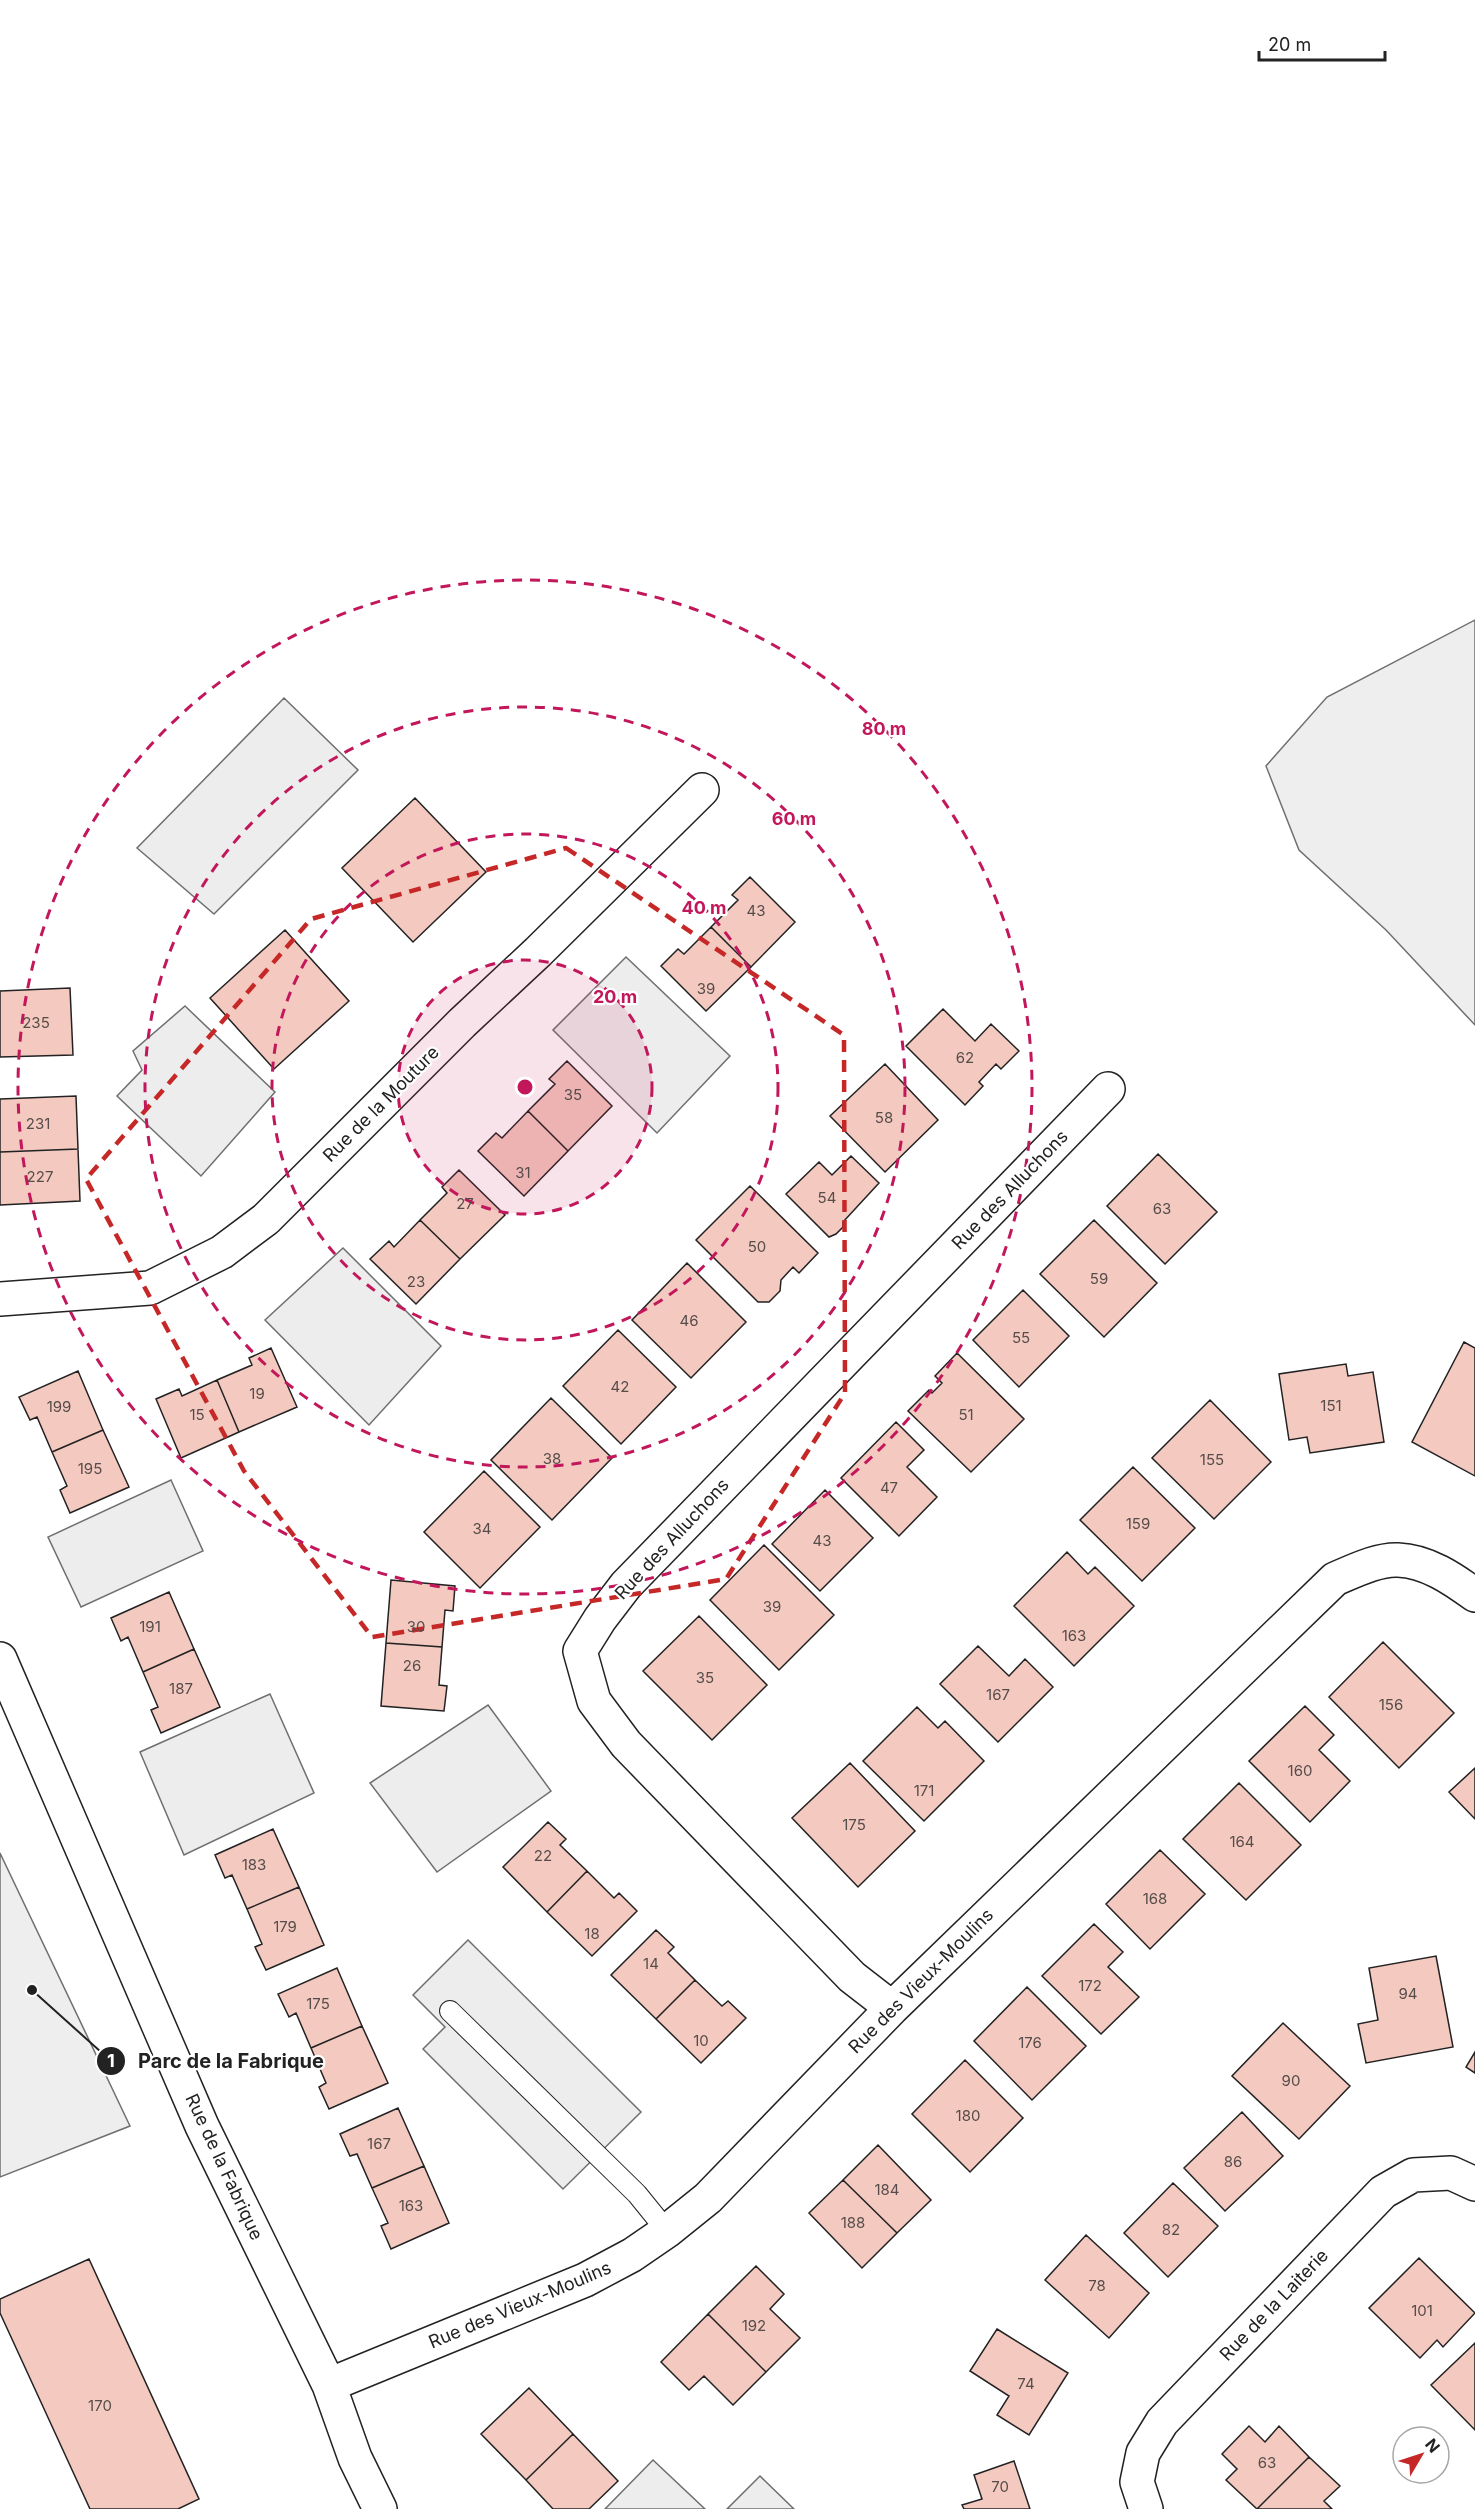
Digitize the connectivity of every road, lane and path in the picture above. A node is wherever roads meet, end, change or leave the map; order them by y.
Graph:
1 (702, 790) dead end
2 (1108, 1089) dead end
3 (0, 1299) edge
4 (1475, 1595) edge
5 (0, 1659) edge
6 (892, 2008) junction
7 (450, 2012) dead end
8 (1475, 2184) edge
9 (667, 2231) junction
10 (329, 2385) junction
11 (380, 2509) edge
12 (1146, 2509) edge

1 - 3 street, Rue de la Mouture
2 - 6 street, Rue des Alluchons
4 - 6 street, Rue des Vieux-Moulins
5 - 10 street, Rue de la Fabrique
6 - 9 street, Rue des Vieux-Moulins
7 - 9 lane
8 - 12 street, Rue de la Laiterie
9 - 10 street, Rue des Vieux-Moulins
10 - 11 street, Rue de la Fabrique

